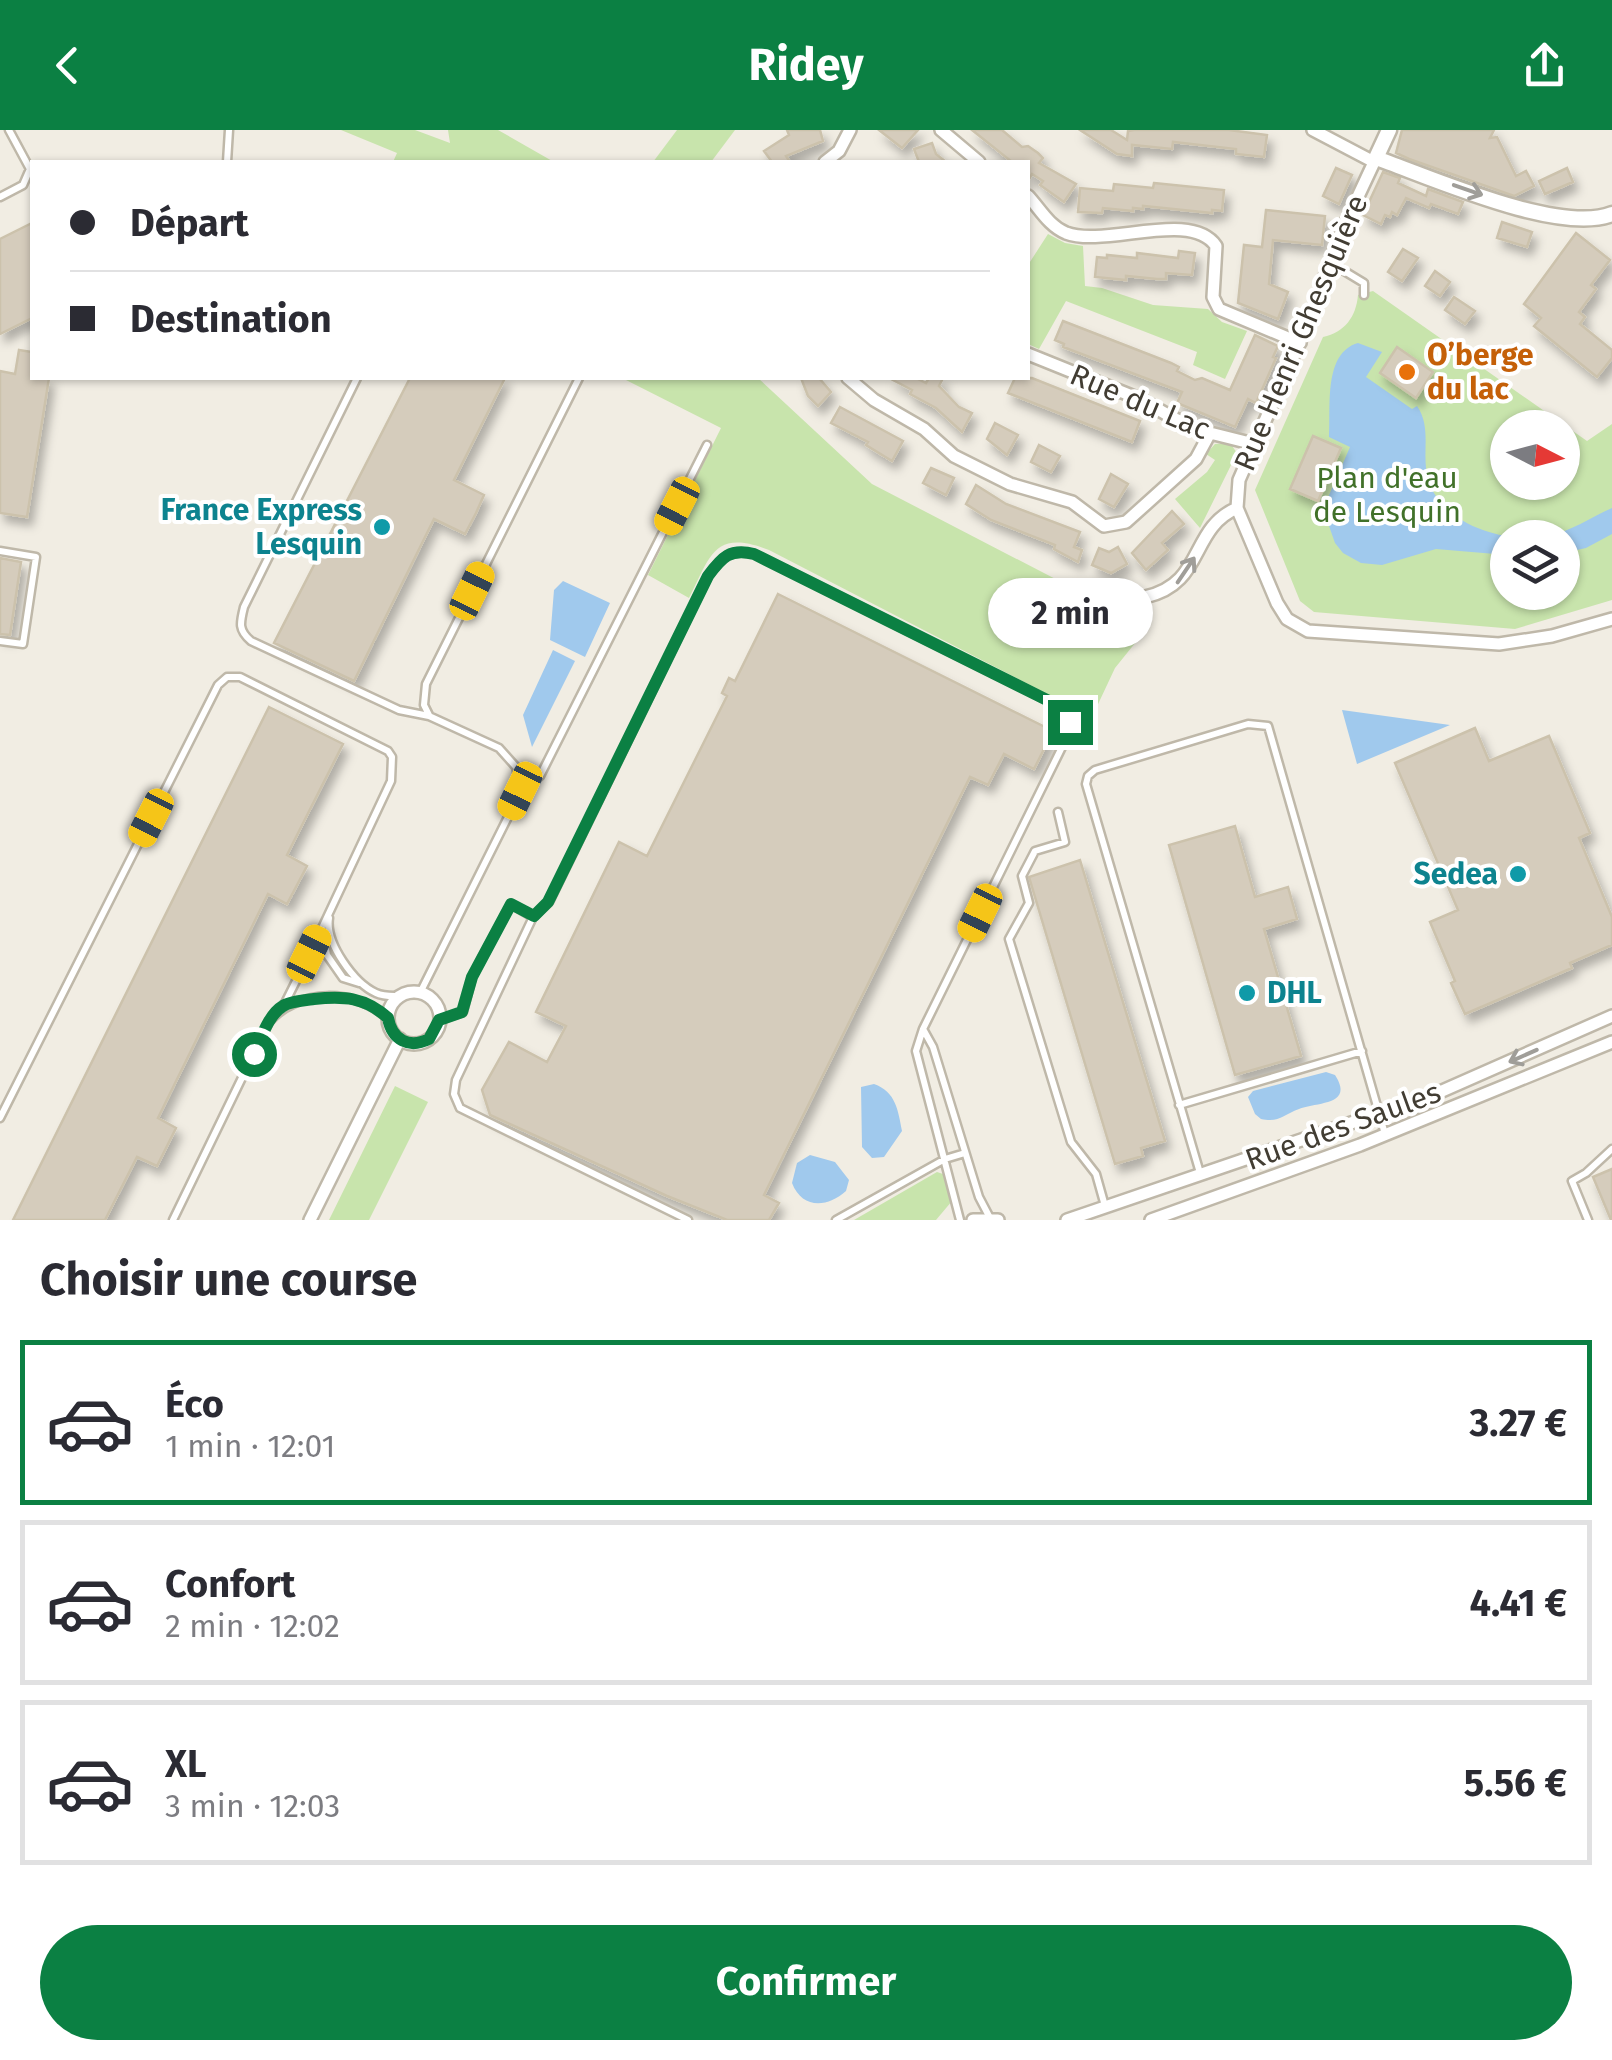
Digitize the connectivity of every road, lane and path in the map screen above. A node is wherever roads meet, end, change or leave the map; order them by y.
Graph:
1 (9, 130) edge
2 (229, 130) edge
3 (850, 130) edge
4 (940, 130) edge
5 (1389, 130) edge
6 (1321, 132) edge
7 (227, 160) edge
8 (827, 160) edge
9 (977, 160) edge
10 (1375, 160) junction
11 (0, 198) edge
12 (1030, 198) edge
13 (1612, 214) edge
14 (1330, 262) junction
15 (1364, 295) dead end
16 (1300, 342) junction
17 (1030, 355) edge
18 (356, 380) edge
19 (578, 380) edge
20 (850, 380) edge
21 (1210, 433) junction
22 (1254, 444) junction
23 (707, 445) dead end
24 (1237, 508) junction
25 (0, 552) edge
26 (1145, 598) dead end
27 (1612, 619) edge
28 (0, 641) edge
29 (429, 716) junction
30 (520, 791) junction
31 (1058, 812) dead end
32 (331, 909) junction
33 (534, 916) junction
34 (322, 928) junction
35 (359, 983) junction
36 (420, 993) junction
37 (400, 996) junction
38 (283, 1006) junction
39 (1612, 1016) edge
40 (388, 1018) junction
41 (439, 1020) junction
42 (923, 1029) junction
43 (400, 1040) junction
44 (1612, 1042) edge
45 (1361, 1046) junction
46 (1179, 1105) junction
47 (1380, 1114) junction
48 (0, 1118) edge
49 (1386, 1135) junction
50 (1612, 1149) edge
51 (966, 1153) junction
52 (945, 1159) junction
53 (1201, 1176) junction
54 (1105, 1208) junction
55 (994, 1219) edge
56 (173, 1220) edge
57 (310, 1220) edge
58 (688, 1220) edge
59 (836, 1220) edge
60 (960, 1220) edge
61 (973, 1220) edge
62 (1067, 1220) edge
63 (1151, 1220) edge
64 (1588, 1220) edge

1 - 11 lane
2 - 7 lane
3 - 8 street
4 - 9 street
5 - 10 street, Rue Henri Ghesquière
6 - 10 street
10 -> 13 street
10 - 14 street, Rue Henri Ghesquière
12 - 16 street
14 - 15 lane
14 - 16 street, Rue Henri Ghesquière
16 - 22 street, Rue Henri Ghesquière
17 - 21 street, Rue du Lac
18 - 29 lane
19 - 29 lane
20 - 21 street
21 - 22 street, Rue du Lac
22 - 24 street, Rue Henri Ghesquière
23 - 30 lane
26 -> 24 street
24 - 27 street, Rue Henri Ghesquière
25 - 28 lane
29 - 30 lane
30 - 36 lane
31 - 54 lane
32 - 34 lane
32 - 35 lane
32 - 48 lane
33 - 41 lane
33 - 42 lane
33 - 58 lane
34 - 35 lane
34 - 38 lane
35 - 37 lane
36 - 37 street
36 - 41 street
37 - 40 street
38 - 40 lane
38 - 56 lane
39 -> 47 street, Rue des Saules
40 - 43 street
41 - 43 street
42 - 51 lane
42 - 52 lane
43 - 57 street
44 - 49 street, Rue des Saules
45 - 46 lane
45 - 46 lane
45 - 47 lane
46 - 53 lane
47 - 49 lane
47 - 53 street, Rue des Saules
49 - 63 street, Rue des Saules
50 - 64 lane
51 - 52 lane
51 - 55 lane
52 - 59 lane
52 - 60 lane
53 - 54 street, Rue des Saules
54 - 62 street, Rue des Saules
55 - 61 street

